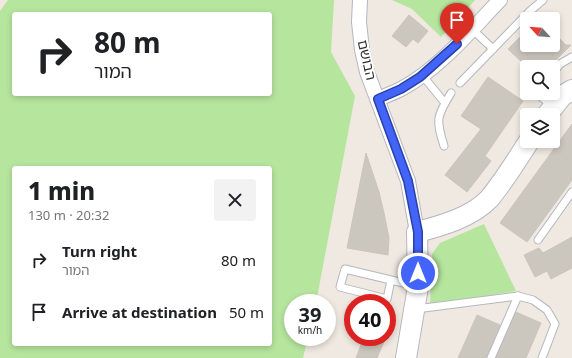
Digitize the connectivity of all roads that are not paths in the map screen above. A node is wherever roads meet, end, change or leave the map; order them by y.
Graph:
1 (360, 0) edge
2 (500, 0) edge
3 (543, 0) edge
4 (472, 29) junction
5 (493, 49) junction
6 (572, 57) edge
7 (560, 64) edge
8 (422, 75) junction
9 (460, 83) dead end
10 (572, 90) edge
11 (451, 93) dead end
12 (378, 99) junction
13 (444, 103) junction
14 (552, 108) edge
15 (444, 146) dead end
16 (524, 148) edge
17 (572, 192) edge
18 (418, 232) junction
19 (538, 240) dead end
20 (391, 280) junction
21 (418, 286) junction
22 (518, 296) junction
23 (415, 309) junction
24 (406, 358) edge
25 (491, 358) edge
26 (542, 358) edge

1 - 12 street, הבושם
2 - 4 street
3 - 5 lane
4 - 5 lane
4 - 8 street
5 - 9 lane
6 - 7 lane
8 - 12 street
8 - 13 lane
10 - 14 street
11 - 13 lane
12 - 18 street, הבושם
13 - 15 lane
16 - 18 street
17 - 19 lane
18 - 21 street, הבושם
20 - 20 lane
20 - 21 lane
21 - 23 street, הבושם
22 - 23 lane
22 - 25 lane
22 - 26 lane
23 - 24 street, הבושם

